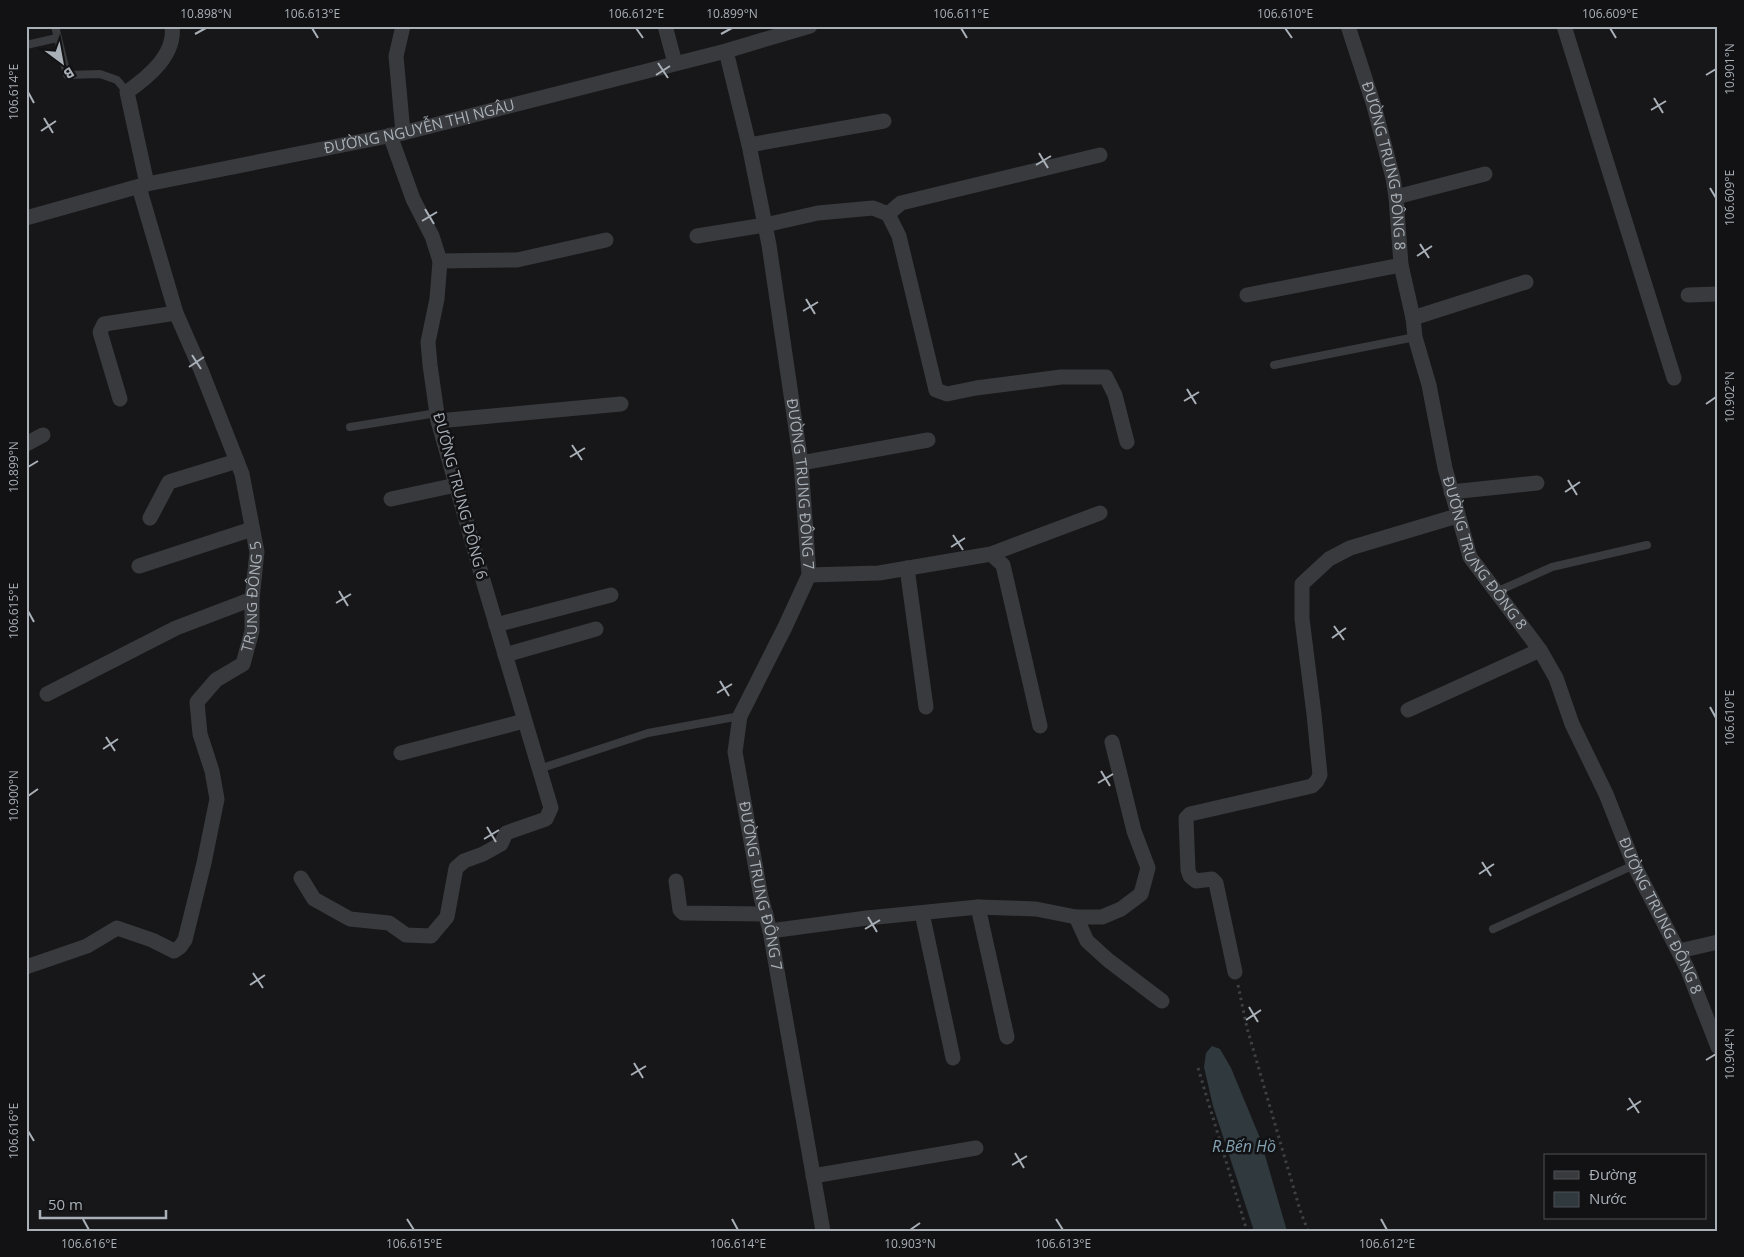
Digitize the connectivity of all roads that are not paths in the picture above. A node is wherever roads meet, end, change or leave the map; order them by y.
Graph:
1 (55, 26) edge
2 (172, 26) edge
3 (403, 26) edge
4 (665, 26) edge
5 (810, 26) edge
6 (1348, 26) edge
7 (1564, 26) edge
8 (57, 38) junction
9 (26, 45) edge
10 (726, 51) junction
11 (675, 63) junction
12 (127, 92) junction
13 (884, 121) dead end
14 (397, 134) junction
15 (749, 145) junction
16 (1100, 155) dead end
17 (1485, 174) dead end
18 (143, 186) junction
19 (1396, 196) junction
20 (888, 214) junction
21 (26, 218) edge
22 (765, 225) junction
23 (697, 236) dead end
24 (606, 240) dead end
25 (440, 260) junction
26 (1401, 265) junction
27 (1526, 282) dead end
28 (1718, 294) edge
29 (1247, 295) dead end
30 (1688, 295) dead end
31 (176, 313) junction
32 (1413, 318) junction
33 (1415, 337) junction
34 (1274, 365) dead end
35 (1674, 378) dead end
36 (120, 399) dead end
37 (621, 404) dead end
38 (438, 417) junction
39 (350, 427) dead end
40 (43, 435) dead end
41 (928, 440) dead end
42 (1127, 442) dead end
43 (26, 444) edge
44 (237, 461) junction
45 (801, 463) junction
46 (1537, 482) dead end
47 (456, 484) junction
48 (1451, 492) junction
49 (391, 499) dead end
50 (1100, 513) dead end
51 (1457, 516) junction
52 (150, 518) dead end
53 (252, 529) junction
54 (1647, 546) dead end
55 (992, 554) junction
56 (139, 566) dead end
57 (907, 568) junction
58 (809, 575) junction
59 (1496, 592) junction
60 (611, 596) dead end
61 (252, 599) junction
62 (496, 625) junction
63 (596, 628) dead end
64 (1540, 650) junction
65 (505, 655) junction
66 (47, 694) dead end
67 (926, 707) dead end
68 (1408, 710) dead end
69 (740, 716) junction
70 (524, 721) junction
71 (1040, 726) dead end
72 (1112, 742) dead end
73 (401, 753) dead end
74 (539, 769) junction
75 (1634, 865) junction
76 (301, 878) dead end
77 (676, 881) dead end
78 (978, 907) junction
79 (922, 913) junction
80 (766, 914) junction
81 (1076, 917) junction
82 (1493, 929) dead end
83 (770, 932) junction
84 (1718, 942) edge
85 (1679, 951) junction
86 (26, 967) edge
87 (1235, 972) road end
88 (1162, 1001) dead end
89 (1008, 1037) dead end
90 (1718, 1047) edge
91 (952, 1058) dead end
92 (976, 1148) dead end
93 (813, 1176) junction
94 (823, 1231) edge

1 - 8 lane
2 - 12 street
3 - 14 street, ĐƯỜNG TRUNG ĐÔNG 6
4 - 11 street
5 - 10 street, ĐƯỜNG NGUYỄN THỊ NGÂU
6 - 19 street, ĐƯỜNG TRUNG ĐÔNG 8
7 - 35 street
8 - 9 lane
8 - 12 lane
10 - 11 street, ĐƯỜNG NGUYỄN THỊ NGÂU
10 - 15 street, ĐƯỜNG TRUNG ĐÔNG 7
11 - 14 street, ĐƯỜNG NGUYỄN THỊ NGÂU
12 - 18 street, TRUNG ĐÔNG 5
13 - 15 street
14 - 18 street, ĐƯỜNG NGUYỄN THỊ NGÂU
14 - 25 street, ĐƯỜNG TRUNG ĐÔNG 6
15 - 22 street, ĐƯỜNG TRUNG ĐÔNG 7
16 - 20 street
17 - 19 street
18 - 21 street, ĐƯỜNG NGUYỄN THỊ NGÂU
18 - 31 street, TRUNG ĐÔNG 5
19 - 26 street, ĐƯỜNG TRUNG ĐÔNG 8
20 - 22 street
20 - 42 street
22 - 23 street
22 - 45 street, ĐƯỜNG TRUNG ĐÔNG 7
24 - 25 street
25 - 38 street, ĐƯỜNG TRUNG ĐÔNG 6
26 - 29 street
26 - 32 street, ĐƯỜNG TRUNG ĐÔNG 8
27 - 32 street
28 - 30 street
31 - 36 street
31 - 44 street, TRUNG ĐÔNG 5
32 - 33 street, ĐƯỜNG TRUNG ĐÔNG 8
33 - 34 lane
33 - 48 street, ĐƯỜNG TRUNG ĐÔNG 8
37 - 38 street
38 - 39 lane
38 - 47 street, ĐƯỜNG TRUNG ĐÔNG 6
40 - 43 street
41 - 45 street
44 - 52 street
44 - 53 street, TRUNG ĐÔNG 5
45 - 58 street, ĐƯỜNG TRUNG ĐÔNG 7
46 - 48 street
47 - 49 street
47 - 62 street, ĐƯỜNG TRUNG ĐÔNG 6
48 - 51 street, ĐƯỜNG TRUNG ĐÔNG 8
50 - 55 street
51 - 59 street, ĐƯỜNG TRUNG ĐÔNG 8
51 - 87 street
53 - 56 street
53 - 61 street, TRUNG ĐÔNG 5
54 - 59 lane
55 - 57 street
55 - 71 street
57 - 58 street
57 - 67 street
58 - 69 street, ĐƯỜNG TRUNG ĐÔNG 7
59 - 64 street, ĐƯỜNG TRUNG ĐÔNG 8
60 - 62 street
61 - 66 street
61 - 86 street, TRUNG ĐÔNG 5
62 - 65 street, ĐƯỜNG TRUNG ĐÔNG 6
63 - 65 street
64 - 68 street
64 - 75 street, ĐƯỜNG TRUNG ĐÔNG 8
65 - 70 street, ĐƯỜNG TRUNG ĐÔNG 6
69 - 74 lane
69 - 80 street, ĐƯỜNG TRUNG ĐÔNG 7
70 - 73 street
70 - 74 street, ĐƯỜNG TRUNG ĐÔNG 6
72 - 81 street
74 - 76 street, ĐƯỜNG TRUNG ĐÔNG 6
75 - 82 lane
75 - 85 street, ĐƯỜNG TRUNG ĐÔNG 8
77 - 80 street
78 - 79 street
78 - 81 street
78 - 89 street
79 - 83 street
79 - 91 street
80 - 83 street, ĐƯỜNG TRUNG ĐÔNG 7
81 - 88 street
83 - 93 street, ĐƯỜNG TRUNG ĐÔNG 7
84 - 85 street
85 - 90 street, ĐƯỜNG TRUNG ĐÔNG 8
92 - 93 street
93 - 94 street, ĐƯỜNG TRUNG ĐÔNG 7

